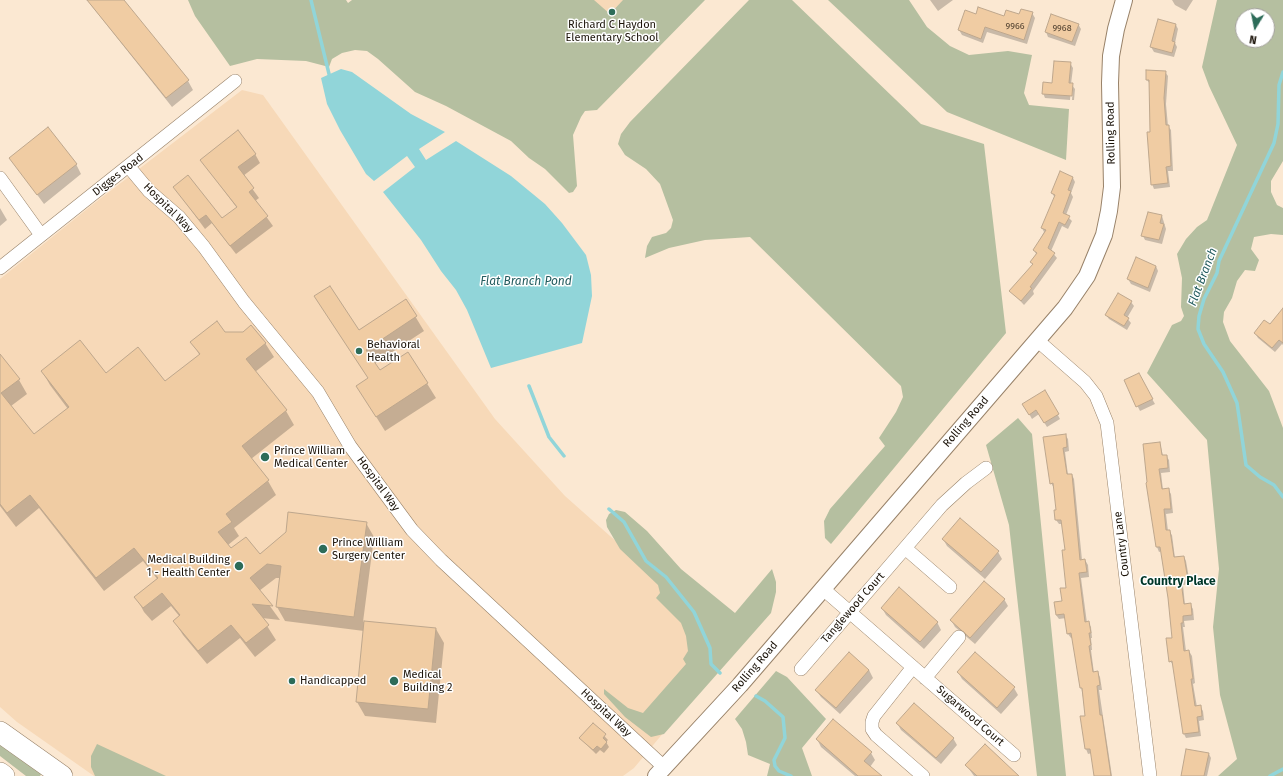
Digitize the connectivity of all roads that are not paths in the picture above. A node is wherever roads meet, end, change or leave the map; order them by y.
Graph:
1 (1120, 1) edge
2 (235, 81) dead end
3 (129, 167) junction
4 (0, 178) edge
5 (41, 235) junction
6 (0, 268) edge
7 (1037, 340) junction
8 (986, 468) dead end
9 (905, 548) junction
10 (950, 587) dead end
11 (822, 588) junction
12 (850, 612) junction
13 (959, 637) dead end
14 (913, 667) junction
15 (801, 669) dead end
16 (925, 678) junction
17 (0, 732) edge
18 (1014, 755) dead end
19 (661, 772) edge
20 (0, 773) edge
21 (59, 775) edge
22 (4, 776) edge
23 (923, 776) edge
24 (1150, 776) edge

1 - 7 street, Rolling Road
2 - 3 street, Digges Road
3 - 5 street, Digges Road
3 - 19 street, Hospital Way
4 - 5 street
5 - 6 street, Digges Road
7 - 11 street, Rolling Road
7 - 24 street, Country Lane
8 - 9 street, Tanglewood Court
9 - 10 street
9 - 12 street, Tanglewood Court
11 - 12 street, Sugarwood Court
11 - 19 street, Rolling Road
12 - 14 street, Sugarwood Court
12 - 15 street, Tanglewood Court
13 - 16 street, Sugarwood Court
14 - 16 street, Sugarwood Court
14 - 23 street
16 - 18 street, Sugarwood Court
17 - 21 main road
20 - 22 main road

